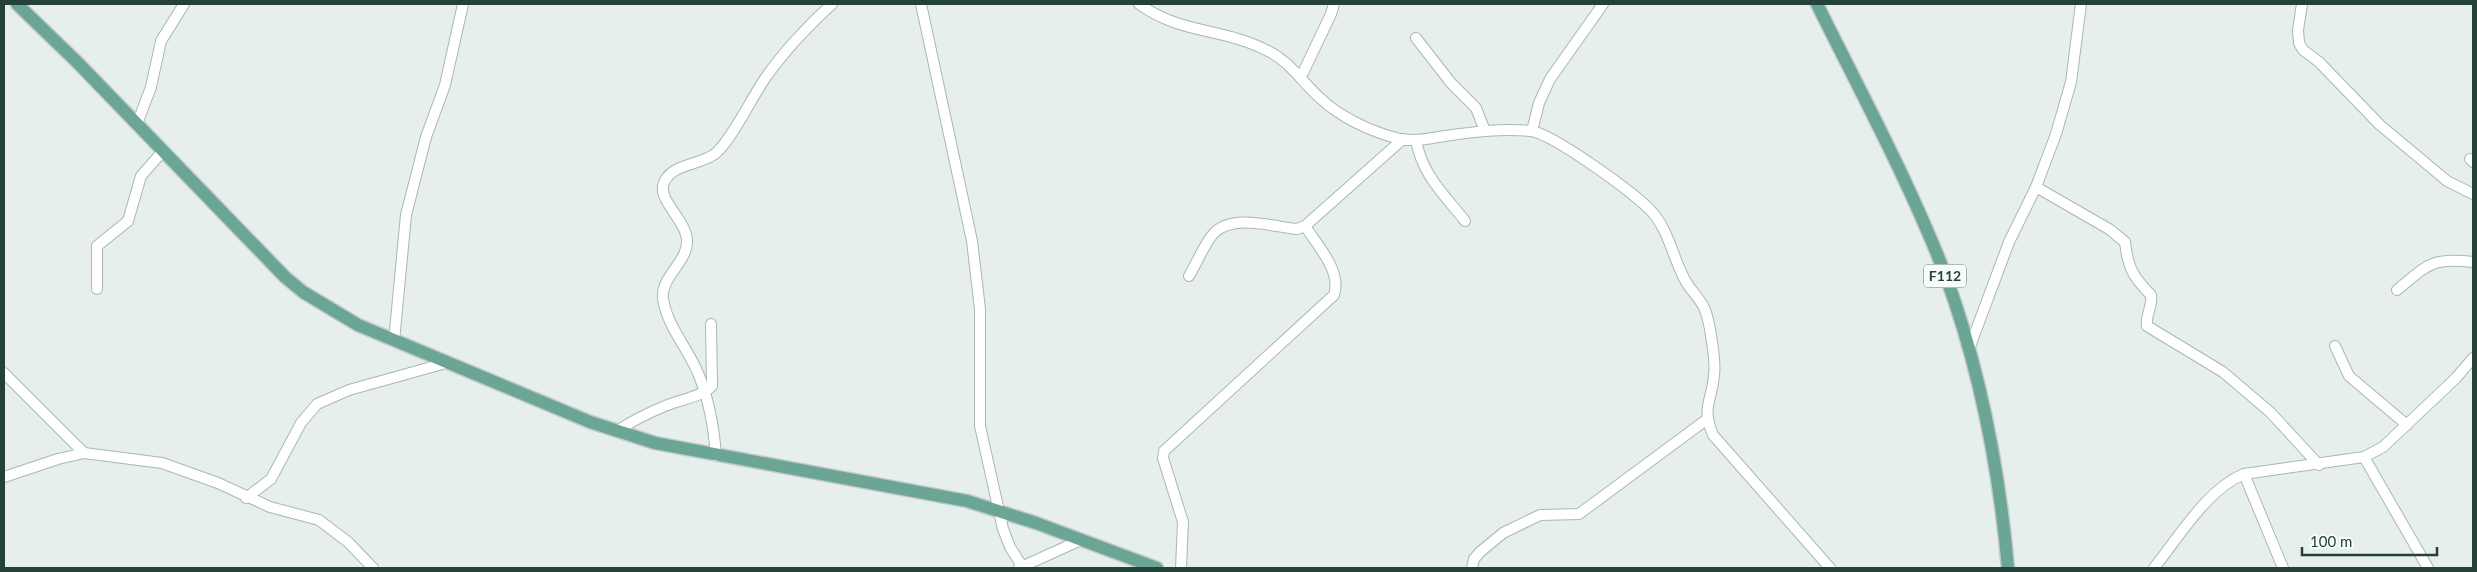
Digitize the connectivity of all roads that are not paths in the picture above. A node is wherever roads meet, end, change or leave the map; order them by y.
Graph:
1 (17, 4) edge
2 (184, 4) edge
3 (463, 4) edge
4 (832, 4) edge
5 (921, 4) edge
6 (1139, 4) edge
7 (1334, 4) edge
8 (1603, 4) edge
9 (1817, 4) edge
10 (2081, 4) edge
11 (2302, 4) edge
12 (1416, 38) dead end
13 (1301, 77) junction
14 (137, 124) junction
15 (1485, 131) junction
16 (1532, 131) junction
17 (1403, 139) junction
18 (1416, 140) junction
19 (163, 151) junction
20 (2036, 187) junction
21 (2473, 194) edge
22 (1465, 221) dead end
23 (1305, 226) junction
24 (2473, 262) edge
25 (1189, 276) dead end
26 (97, 289) dead end
27 (2397, 290) dead end
28 (711, 324) dead end
29 (394, 341) junction
30 (2335, 346) dead end
31 (1969, 349) junction
32 (2473, 358) edge
33 (446, 363) junction
34 (4, 373) edge
35 (704, 393) junction
36 (1706, 420) junction
37 (2407, 425) junction
38 (617, 431) junction
39 (84, 453) junction
40 (716, 456) junction
41 (2364, 457) junction
42 (2319, 465) junction
43 (2244, 474) junction
44 (4, 477) edge
45 (246, 498) junction
46 (999, 511) junction
47 (1081, 540) junction
48 (1034, 564) edge
49 (2423, 566) edge
50 (1020, 567) edge
51 (373, 568) edge
52 (1157, 568) edge
53 (1181, 568) edge
54 (1472, 568) edge
55 (1830, 568) edge
56 (2008, 568) edge
57 (2154, 568) edge
58 (2283, 568) edge

1 - 14 main road
2 - 14 street
3 - 29 street
4 - 35 street
5 - 46 street
6 - 13 street
7 - 13 street
8 - 16 street
9 - 31 main road, F112
10 - 20 street
11 - 21 street
12 - 15 street
13 - 17 street
14 - 19 main road
15 - 16 street
15 - 18 street
16 - 36 street
17 - 18 street
17 - 23 street
18 - 22 street
19 - 26 street
19 - 29 main road
20 - 31 street
20 - 42 street
23 - 25 street
23 - 53 street
24 - 27 street
28 - 35 street
29 - 33 main road
30 - 37 street
31 - 56 main road, F112
32 - 37 street
33 - 38 main road
33 - 45 street
34 - 39 street
35 - 38 street
35 - 40 street
36 - 54 street
36 - 55 street
37 - 41 street
38 - 40 main road
39 - 44 street
39 - 45 street
40 - 46 main road
41 - 42 street
41 - 49 street
42 - 43 street
43 - 57 street
43 - 58 street
45 - 51 street
46 - 47 main road
46 - 50 street
47 - 48 street
47 - 52 main road
48 - 50 street

